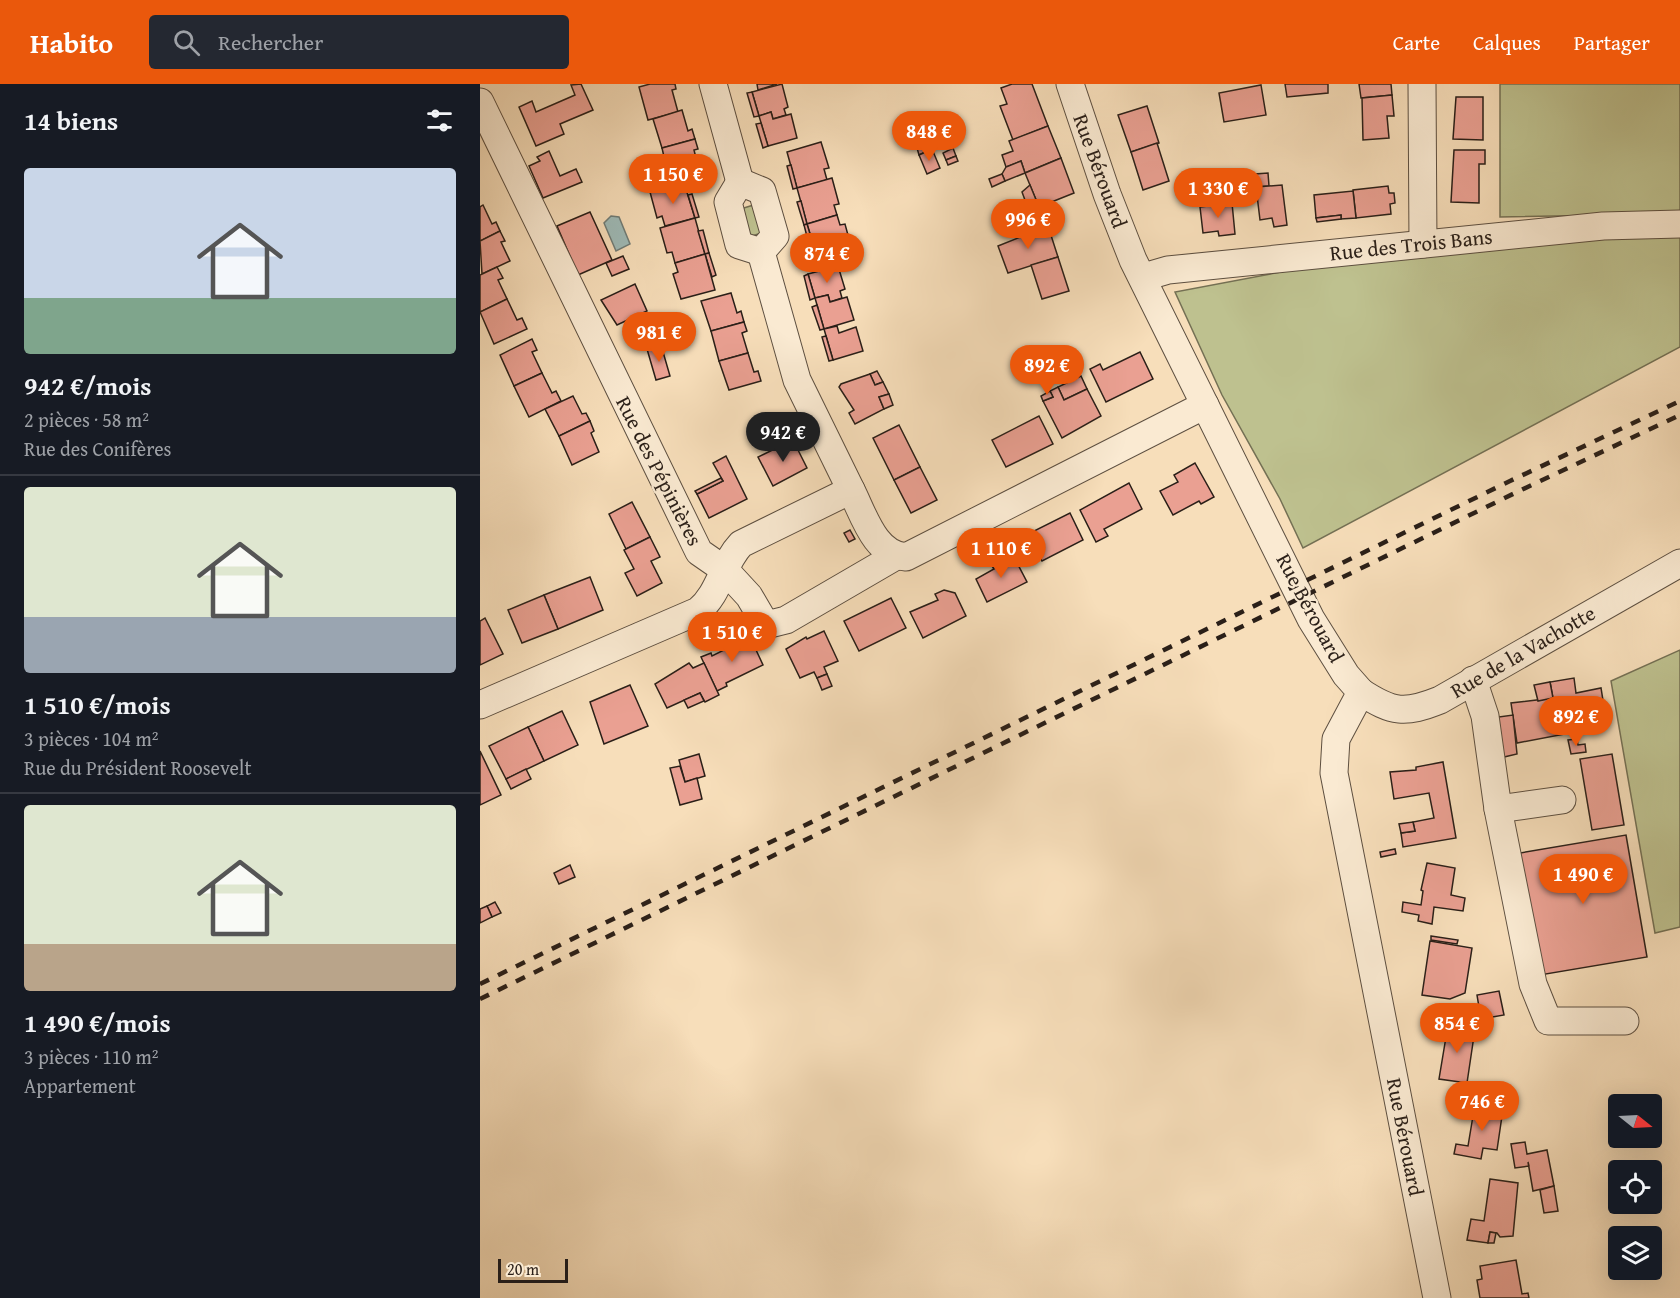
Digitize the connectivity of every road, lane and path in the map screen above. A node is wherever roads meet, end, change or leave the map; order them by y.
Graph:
1 (713, 84) edge
2 (1070, 84) edge
3 (1422, 84) edge
4 (480, 102) edge
5 (740, 182) junction
6 (1680, 224) edge
7 (1423, 244) junction
8 (761, 252) junction
9 (1144, 277) junction
10 (1205, 405) junction
11 (851, 490) junction
12 (896, 556) junction
13 (1680, 562) edge
14 (725, 570) junction
15 (1473, 680) junction
16 (1362, 692) junction
17 (480, 705) edge
18 (1562, 800) dead end
19 (1498, 809) junction
20 (1625, 1021) dead end
21 (1437, 1298) edge

1 - 5 street
2 - 9 street, Rue Bérouard
3 - 7 street
4 - 14 street, Rue des Pépinières
5 - 8 street
5 - 8 street
6 - 7 street, Rue des Trois Bans
7 - 9 street, Rue des Trois Bans
8 - 11 street
9 - 10 street, Rue Bérouard
10 - 12 street
10 - 16 street, Rue Bérouard
11 - 12 street
11 - 14 street
12 - 14 street, Rue des Pépinières
13 - 15 street, Rue de la Vachotte
14 - 17 street
15 - 16 street, Rue de la Vachotte
15 - 19 street
16 - 21 street, Rue Bérouard
18 - 19 street
19 - 20 street

